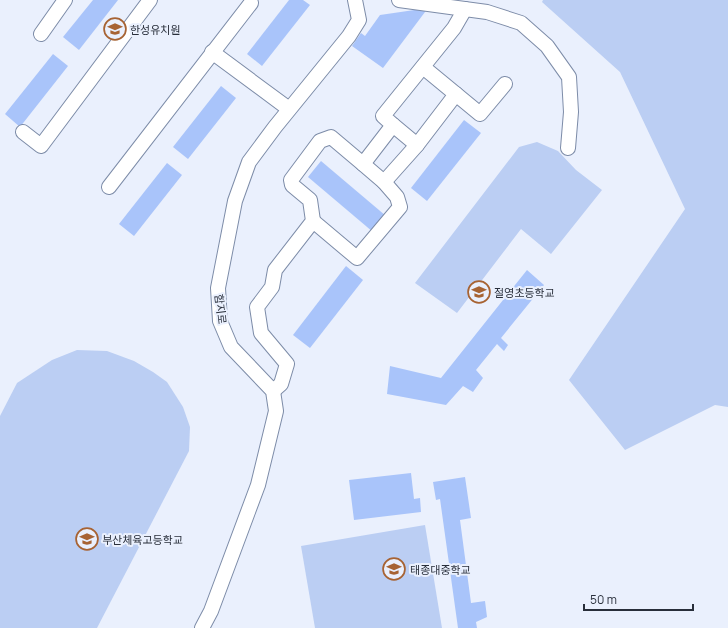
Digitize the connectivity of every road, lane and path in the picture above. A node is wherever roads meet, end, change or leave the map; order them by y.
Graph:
1 (65, 0) edge
2 (150, 0) edge
3 (355, 0) edge
4 (399, 0) edge
5 (251, 3) dead end
6 (465, 9) junction
7 (41, 34) dead end
8 (212, 52) junction
9 (423, 67) junction
10 (505, 84) dead end
11 (456, 94) junction
12 (289, 109) junction
13 (393, 125) junction
14 (23, 132) dead end
15 (417, 145) junction
16 (568, 148) dead end
17 (363, 164) junction
18 (384, 182) junction
19 (110, 187) dead end
20 (313, 221) junction
21 (273, 391) junction
22 (202, 628) edge

1 - 7 street
2 - 14 street
3 - 12 street, 함지로
4 - 6 street
5 - 8 street
6 - 9 street
6 - 16 street
8 - 12 street
8 - 19 street
9 - 11 street
9 - 13 street
10 - 11 street
11 - 15 street
12 - 21 street, 함지로
13 - 15 street
13 - 17 street
15 - 18 street
17 - 18 street
17 - 20 street
18 - 20 street
20 - 21 street
21 - 22 street

